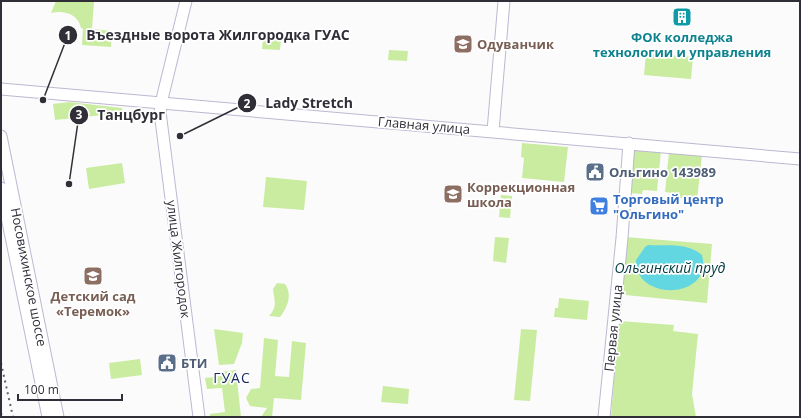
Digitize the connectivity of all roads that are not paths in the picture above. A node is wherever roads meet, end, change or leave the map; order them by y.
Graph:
1 (186, 1) edge
2 (504, 1) edge
3 (1, 89) edge
4 (161, 102) junction
5 (493, 131) junction
6 (1, 136) edge
7 (629, 143) junction
8 (800, 159) edge
9 (1, 188) edge
10 (48, 417) edge
11 (58, 417) edge
12 (199, 417) edge
13 (604, 417) edge

1 - 4 street, улица Жилгородок
2 - 5 street
3 - 4 street, Главная улица
4 - 5 street, Главная улица
4 - 12 street, улица Жилгородок
5 - 7 street, Главная улица
6 - 11 street, Носовихинское шоссе
7 - 8 street, Главная улица
7 - 13 street, Первая улица
9 - 10 street, Носовихинское шоссе

